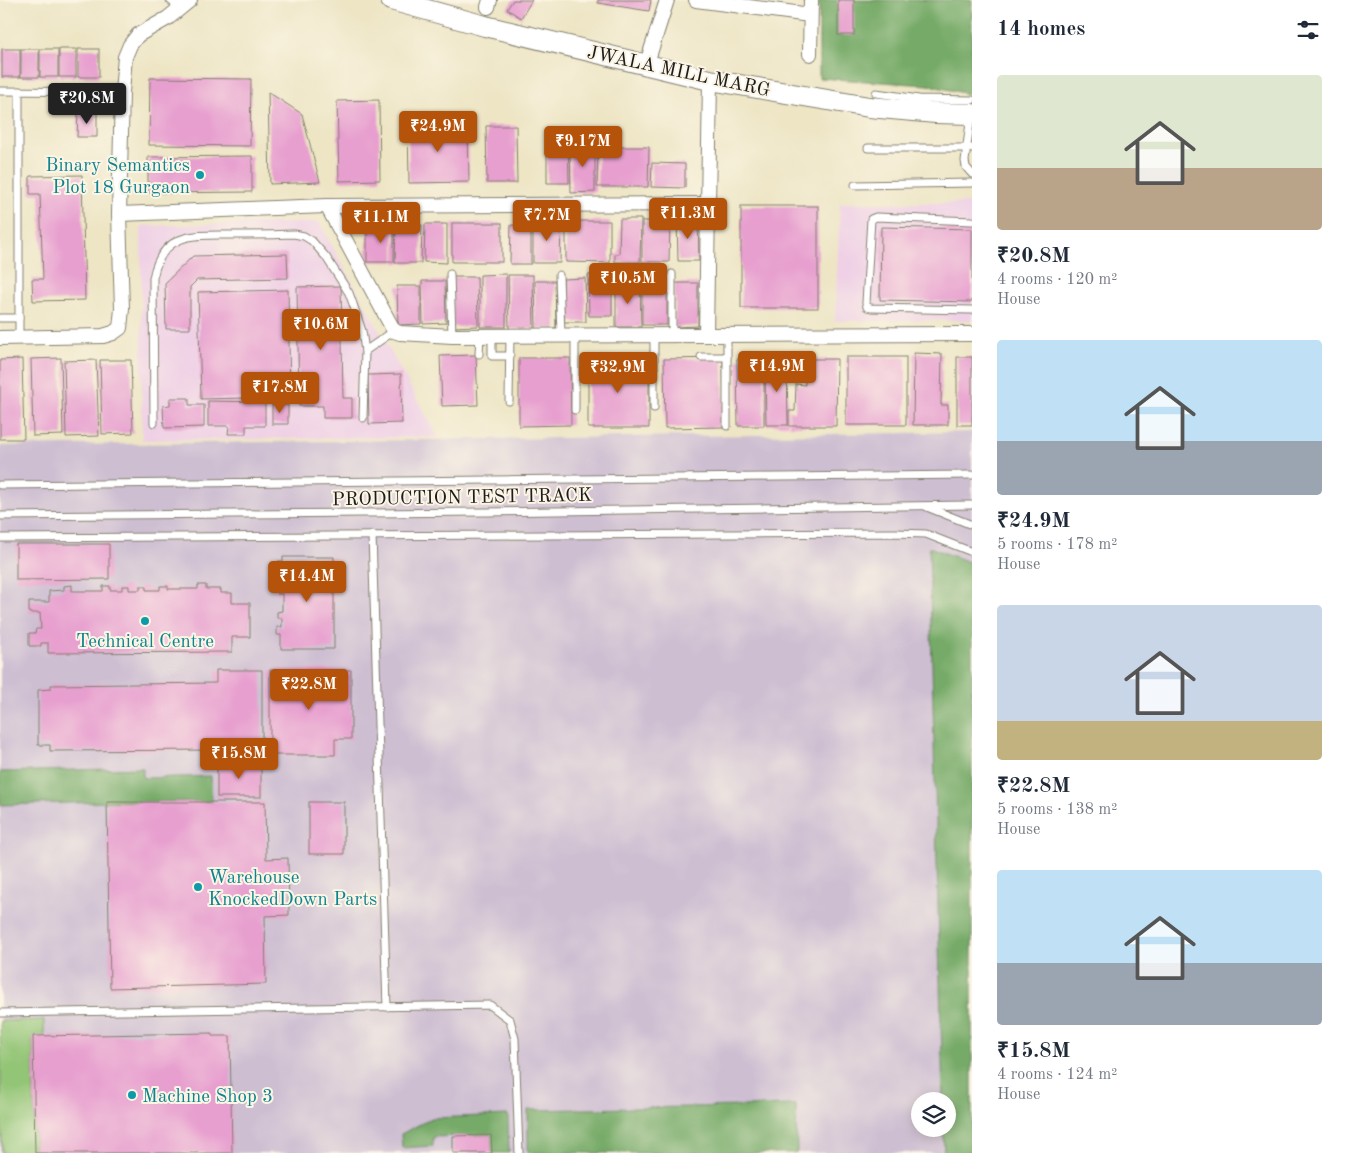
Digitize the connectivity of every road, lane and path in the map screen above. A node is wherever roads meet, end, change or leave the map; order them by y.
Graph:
1 (391, 0) edge
2 (667, 0) edge
3 (696, 0) edge
4 (811, 0) edge
5 (181, 3) edge
6 (810, 16) junction
7 (810, 54) dead end
8 (646, 66) junction
9 (710, 80) junction
10 (0, 91) edge
11 (19, 91) junction
12 (122, 92) junction
13 (876, 93) dead end
14 (972, 109) edge
15 (868, 148) dead end
16 (969, 148) edge
17 (972, 174) edge
18 (972, 183) edge
19 (855, 185) dead end
20 (709, 204) junction
21 (327, 206) junction
22 (119, 214) junction
23 (972, 221) edge
24 (450, 274) dead end
25 (559, 274) dead end
26 (672, 274) dead end
27 (972, 310) edge
28 (0, 318) edge
29 (19, 318) junction
30 (394, 331) junction
31 (972, 334) edge
32 (486, 335) junction
33 (510, 335) junction
34 (568, 335) junction
35 (654, 335) junction
36 (672, 335) junction
37 (706, 335) junction
38 (727, 335) junction
39 (452, 336) junction
40 (0, 338) edge
41 (19, 338) junction
42 (365, 351) junction
43 (479, 354) dead end
44 (510, 356) junction
45 (701, 357) dead end
46 (727, 357) junction
47 (509, 401) dead end
48 (654, 408) dead end
49 (575, 410) dead end
50 (363, 418) dead end
51 (154, 423) dead end
52 (727, 426) dead end
53 (972, 475) edge
54 (0, 485) edge
55 (972, 505) edge
56 (924, 506) junction
57 (0, 516) edge
58 (972, 525) edge
59 (372, 535) junction
60 (0, 540) edge
61 (972, 552) edge
62 (387, 1007) junction
63 (0, 1014) edge
64 (519, 1153) edge

1 - 8 street, JWALA MILL MARG
2 - 8 street
3 - 6 street
4 - 6 street
5 - 12 street
6 - 7 street
8 - 9 street, JWALA MILL MARG
9 - 14 street, JWALA MILL MARG
9 - 20 street
10 - 11 lane
11 - 12 lane
11 - 29 lane
12 - 22 street
13 - 14 lane
14 - 16 lane
15 - 16 lane
16 - 17 lane
18 - 19 lane
20 - 21 street
20 - 37 street
21 - 22 street
21 - 30 street
22 - 41 street
23 - 27 lane
24 - 39 lane
25 - 34 lane
26 - 36 lane
28 - 29 lane
29 - 41 lane
30 - 39 street
30 - 42 lane
31 - 38 street
32 - 33 street
32 - 39 street
32 - 43 lane
32 - 44 lane
33 - 34 street
33 - 44 lane
34 - 35 street
34 - 49 lane
35 - 36 street
35 - 48 lane
36 - 37 street
37 - 38 street
38 - 46 lane
40 - 41 street
42 - 50 lane
42 - 51 lane
44 - 47 lane
45 - 46 lane
46 - 52 lane
53 - 54 lane
55 - 56 lane, PRODUCTION TEST TRACK
56 - 57 lane, PRODUCTION TEST TRACK
56 - 58 lane, PRODUCTION TEST TRACK
59 - 60 lane
59 - 61 lane
59 - 62 lane
62 - 63 lane
62 - 64 lane

